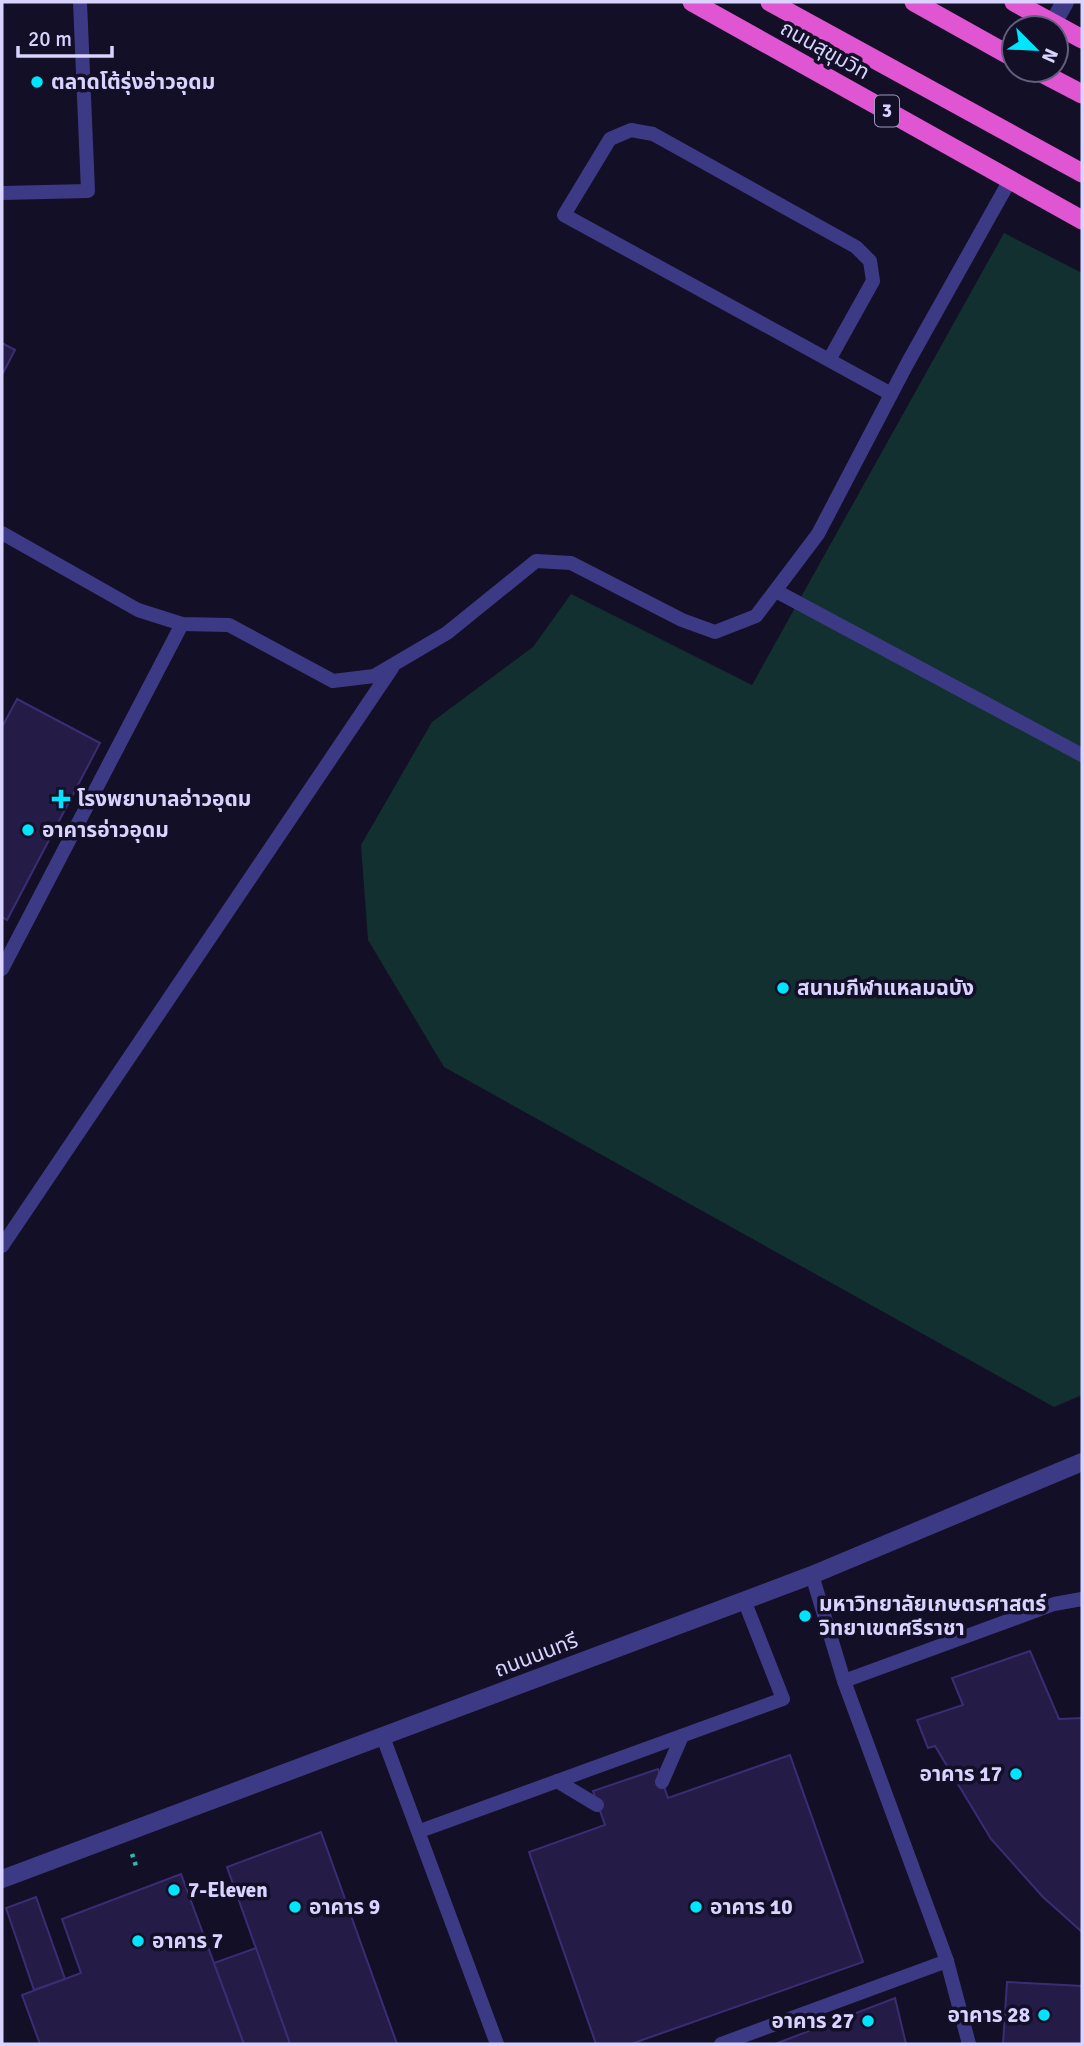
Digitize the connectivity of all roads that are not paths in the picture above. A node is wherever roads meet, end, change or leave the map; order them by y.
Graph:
1 (80, 2) edge
2 (692, 2) edge
3 (770, 2) edge
4 (914, 2) edge
5 (1014, 2) edge
6 (1036, 14) edge
7 (1000, 50) edge
8 (1063, 84) edge
9 (1082, 94) edge
10 (1082, 173) edge
11 (1010, 180) junction
12 (2, 193) edge
13 (1082, 220) edge
14 (829, 360) junction
15 (891, 394) junction
16 (2, 533) edge
17 (776, 591) junction
18 (182, 624) junction
19 (394, 664) junction
20 (1082, 755) edge
21 (2, 969) edge
22 (2, 1246) edge
23 (1082, 1462) edge
24 (812, 1575) junction
25 (1082, 1599) edge
26 (744, 1600) junction
27 (844, 1681) junction
28 (682, 1736) junction
29 (383, 1737) junction
30 (556, 1781) junction
31 (662, 1782) dead end
32 (597, 1805) dead end
33 (420, 1831) junction
34 (2, 1879) edge
35 (947, 1961) junction
36 (497, 2044) edge
37 (721, 2044) edge
38 (969, 2044) edge

1 - 12 lane
2 - 11 highway, ถนนสุขุมวิท / 3
3 - 10 highway, ถนนสุขุมวิท / 3
4 - 7 highway
5 - 6 highway
8 - 9 highway
11 - 13 highway, ถนนสุขุมวิท / 3
11 - 15 lane
14 - 14 lane
14 - 15 lane
15 - 17 lane
16 - 18 lane
17 - 19 lane
17 - 20 lane
18 - 19 lane
18 - 21 lane
19 - 22 lane
23 - 24 street, ถนนนนทรี
24 - 26 street, ถนนนนทรี
24 - 27 lane
25 - 27 lane
26 - 28 lane
26 - 29 street, ถนนนนทรี
27 - 35 lane
28 - 30 lane
28 - 31 lane
29 - 33 lane
29 - 34 street, ถนนนนทรี
30 - 32 lane
30 - 33 lane
33 - 36 lane
35 - 37 lane
35 - 38 lane

